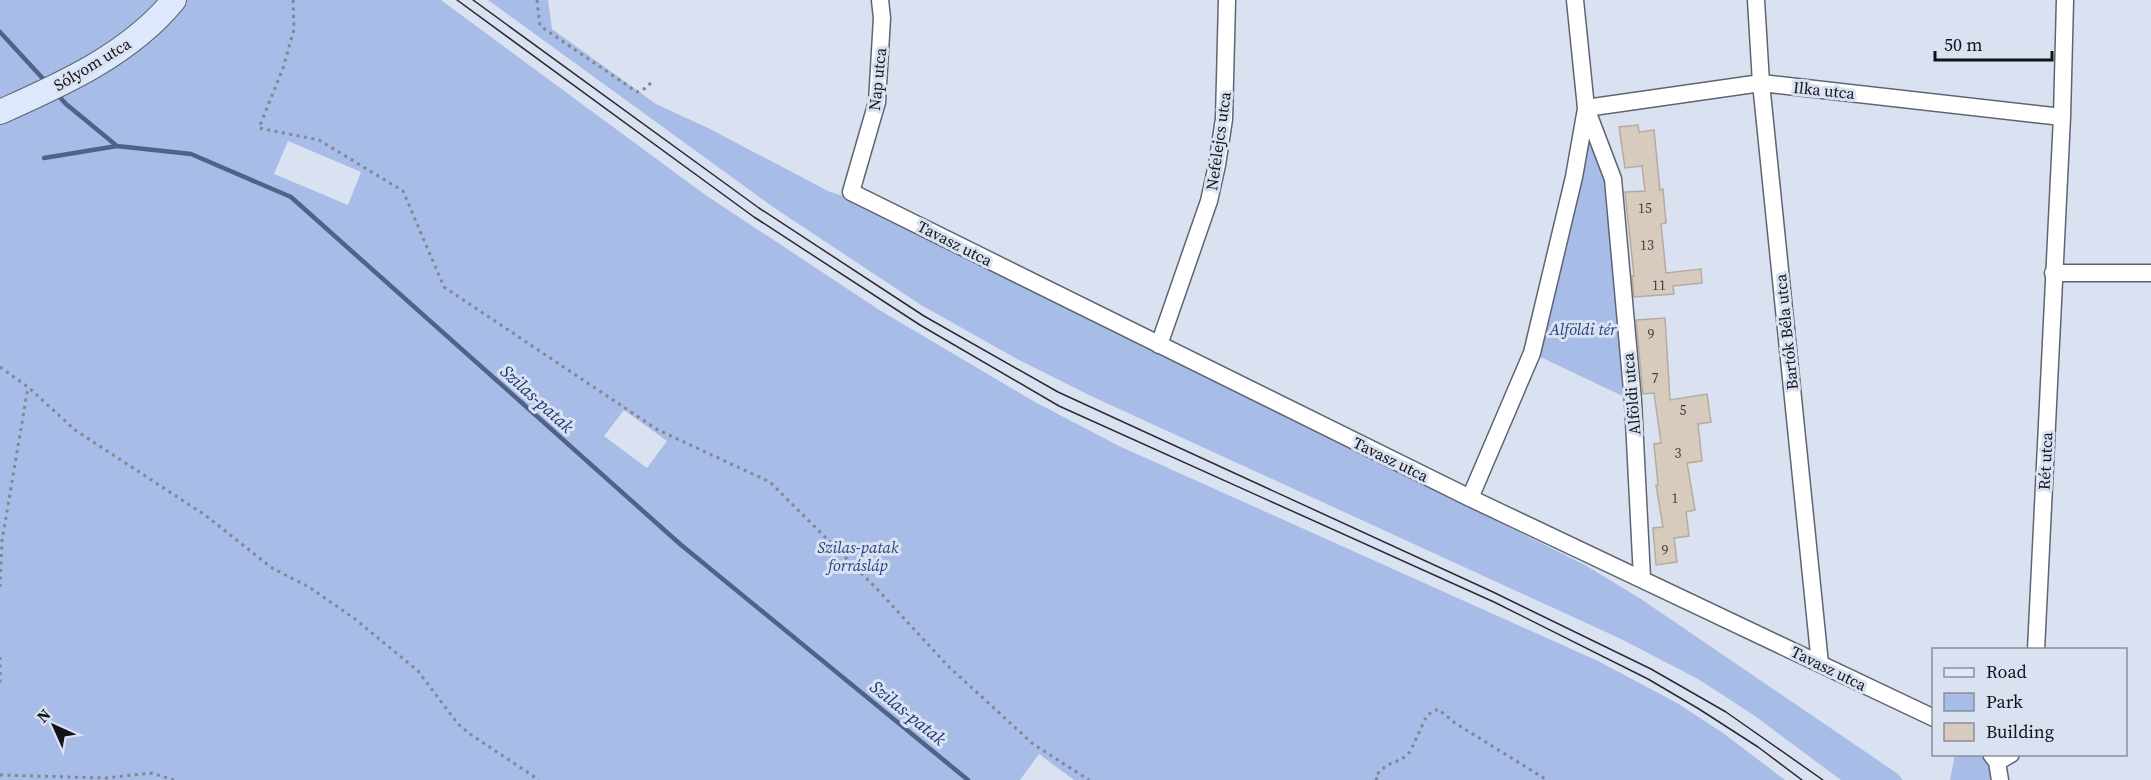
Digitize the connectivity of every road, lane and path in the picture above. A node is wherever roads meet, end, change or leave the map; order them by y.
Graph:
1 (174, 0) edge
2 (293, 0) edge
3 (537, 0) edge
4 (880, 0) edge
5 (1227, 0) edge
6 (1575, 0) edge
7 (1756, 0) edge
8 (2065, 0) edge
9 (651, 82) dead end
10 (1761, 83) junction
11 (1586, 108) junction
12 (0, 112) edge
13 (2062, 117) junction
14 (851, 192) joint
15 (2053, 273) junction
16 (2151, 273) edge
17 (1160, 345) junction
18 (0, 368) edge
19 (28, 387) junction
20 (1470, 498) junction
21 (1642, 578) junction
22 (0, 587) edge
23 (2036, 648) edge
24 (0, 657) edge
25 (1820, 664) junction
26 (0, 682) edge
27 (1932, 717) edge
28 (2000, 757) edge
29 (0, 775) edge
30 (174, 780) edge
31 (539, 780) edge
32 (1089, 780) edge
33 (1377, 780) edge
34 (1547, 780) edge
35 (2000, 780) edge

1 - 12 street, Sólyom utca
2 - 32 path
3 - 9 path
4 - 14 street, Nap utca
5 - 17 street, Nefelejcs utca
6 - 11 street, Alföldi utca
7 - 10 street, Bartók Béla utca
8 - 13 street, Rét utca
10 - 11 street, Ilka utca
10 - 13 street, Ilka utca
10 - 25 street, Bartók Béla utca
11 - 20 street, Alföldi utca
11 - 21 street, Alföldi utca
13 - 15 street, Rét utca
14 - 17 street, Tavasz utca
15 - 16 street
15 - 23 street, Rét utca
17 - 20 street, Tavasz utca
18 - 19 path
19 - 22 path
19 - 31 path
20 - 21 street, Tavasz utca
21 - 25 street, Tavasz utca
24 - 26 path
25 - 27 street, Tavasz utca
28 - 35 street
29 - 30 path
33 - 34 path

